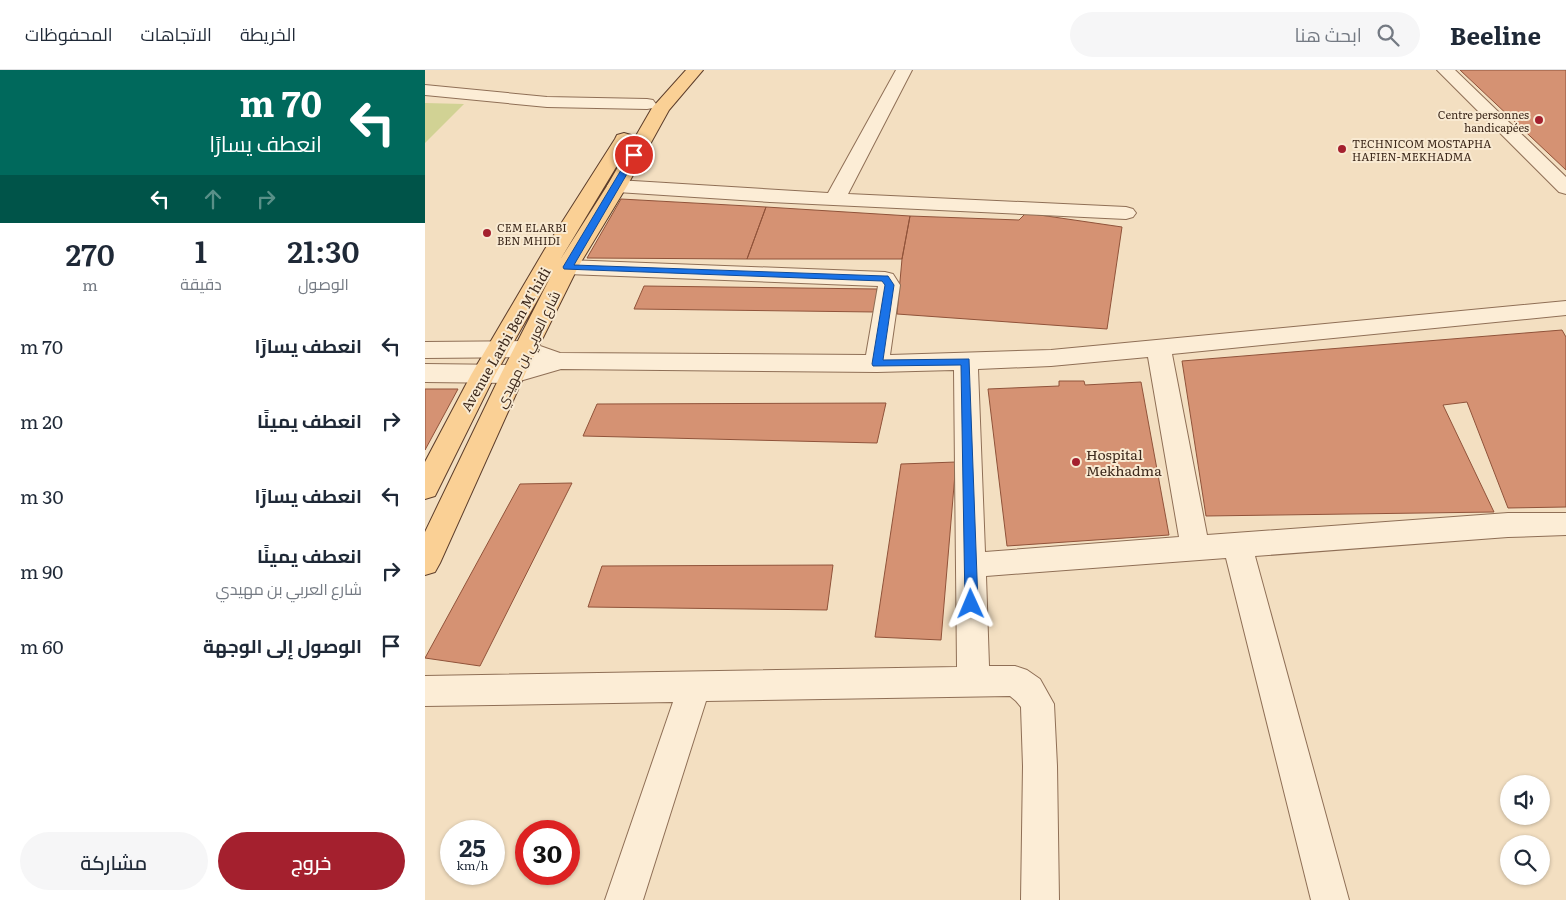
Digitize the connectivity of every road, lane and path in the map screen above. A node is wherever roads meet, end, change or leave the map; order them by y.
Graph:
1 (675, 70) edge
2 (695, 70) edge
3 (905, 70) edge
4 (1445, 70) edge
5 (425, 90) edge
6 (647, 104) junction
7 (617, 186) junction
8 (1566, 188) edge
9 (835, 199) junction
10 (1126, 213) dead end
11 (567, 267) junction
12 (1566, 308) edge
13 (499, 348) junction
14 (526, 348) junction
15 (1159, 348) junction
16 (425, 350) edge
17 (561, 361) junction
18 (966, 362) junction
19 (877, 364) junction
20 (425, 374) edge
21 (513, 374) junction
22 (483, 375) junction
23 (425, 488) edge
24 (1566, 524) edge
25 (1237, 544) junction
26 (1195, 547) junction
27 (425, 563) edge
28 (971, 565) junction
29 (973, 680) junction
30 (695, 686) junction
31 (425, 691) edge
32 (624, 900) edge
33 (1040, 900) edge
34 (1330, 900) edge

1 - 6 main road, Avenue Larbi Ben M'hidi
2 - 7 main road, شارع العربي بن مهيدي
3 - 9 street
4 - 8 street
5 - 6 street
6 - 13 main road, Avenue Larbi Ben M'hidi
7 - 9 street
7 - 11 main road, شارع العربي بن مهيدي
9 - 10 street
11 - 14 main road, شارع العربي بن مهيدي
11 - 19 street
12 - 15 street
13 - 14 street
13 - 16 street
13 - 22 main road, Avenue Larbi Ben M'hidi
14 - 17 street
14 - 21 main road, شارع العربي بن مهيدي
15 - 18 street
15 - 26 street
17 - 19 street
17 - 21 street
18 - 19 street
18 - 28 street
20 - 22 street
21 - 22 street
21 - 27 main road, شارع العربي بن مهيدي
22 - 23 main road, Avenue Larbi Ben M'hidi
24 - 25 street
25 - 26 street
25 - 34 street
26 - 28 street
28 - 29 street
29 - 30 street
29 - 33 street
30 - 31 street
30 - 32 street

